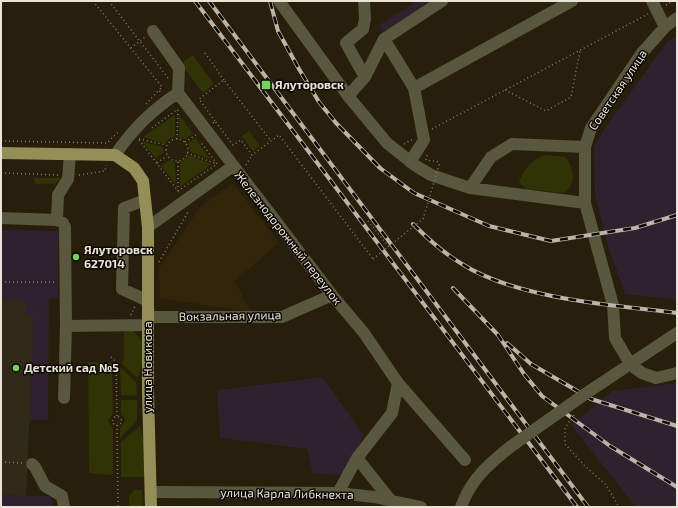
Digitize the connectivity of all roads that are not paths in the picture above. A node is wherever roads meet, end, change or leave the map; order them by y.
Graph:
1 (279, 1) edge
2 (364, 1) edge
3 (572, 1) edge
4 (440, 2) edge
5 (654, 5) edge
6 (677, 18) edge
7 (666, 27) junction
8 (153, 31) road end
9 (384, 39) junction
10 (365, 76) junction
11 (414, 88) junction
12 (173, 96) junction
13 (348, 96) junction
14 (584, 147) junction
15 (1, 153) edge
16 (70, 154) junction
17 (115, 155) junction
18 (410, 162) junction
19 (232, 166) junction
20 (470, 188) junction
21 (145, 200) junction
22 (585, 203) junction
23 (1, 218) edge
24 (57, 220) junction
25 (148, 227) junction
26 (332, 295) junction
27 (148, 301) junction
28 (148, 321) junction
29 (66, 326) junction
30 (677, 333) edge
31 (677, 373) edge
32 (398, 383) junction
33 (64, 398) dead end
34 (356, 458) junction
35 (465, 460) dead end
36 (32, 464) road end
37 (151, 492) junction
38 (338, 493) junction
39 (374, 502) edge
40 (392, 502) junction
41 (64, 507) edge
42 (151, 507) edge
43 (421, 507) edge
44 (461, 507) edge

1 - 13 street
2 - 10 street
3 - 11 street
4 - 9 street
5 - 7 street
6 - 7 street, Советская улица
7 - 14 street, Советская улица
8 - 12 street
9 - 10 street
9 - 11 street
10 - 13 street
11 - 18 street
12 - 17 street
12 - 19 street, Железнодорожный переулок
13 - 18 street
14 - 20 street
14 - 22 street, Советская улица
15 - 16 main road
16 - 17 main road
16 - 24 street
17 - 21 main road, улица Новикова
18 - 20 street
19 - 25 street
19 - 26 street, Железнодорожный переулок
20 - 22 street
21 - 25 main road, улица Новикова
21 - 27 street
22 - 31 street, Советская улица
23 - 24 street
24 - 29 street
25 - 27 main road, улица Новикова
26 - 28 street, Вокзальная улица
26 - 32 street, Железнодорожный переулок
27 - 28 main road, улица Новикова
28 - 29 street, Вокзальная улица
28 - 37 main road, улица Новикова
29 - 33 street
30 - 44 street, bridge
32 - 34 street
32 - 35 street, Железнодорожный переулок
34 - 38 street
34 - 40 street
36 - 41 street
37 - 38 street, улица Карла Либкнехта
37 - 42 main road, улица Новикова
38 - 39 street, улица Карла Либкнехта
39 - 40 street, улица Карла Либкнехта
40 - 43 street, улица Карла Либкнехта

